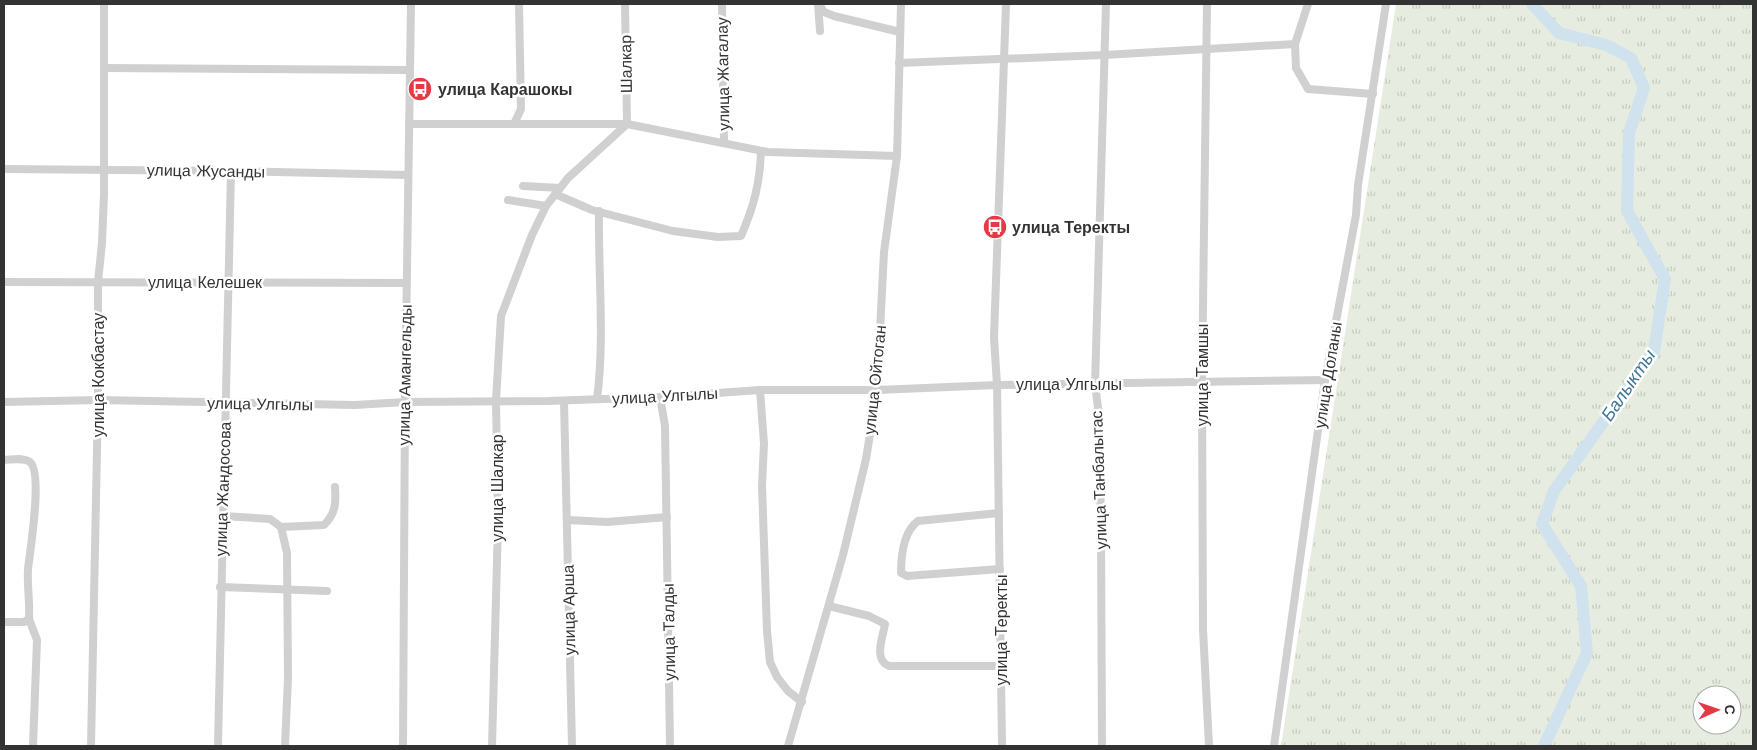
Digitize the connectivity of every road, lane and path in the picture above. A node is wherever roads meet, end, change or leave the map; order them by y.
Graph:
1 (104, 4) edge
2 (411, 4) edge
3 (519, 4) edge
4 (625, 4) edge
5 (722, 4) edge
6 (818, 4) edge
7 (901, 4) edge
8 (1006, 4) edge
9 (1106, 4) edge
10 (1207, 4) edge
11 (1308, 4) edge
12 (1386, 4) edge
13 (820, 31) dead end
14 (900, 32) junction
15 (1295, 44) junction
16 (1204, 48) junction
17 (1104, 56) junction
18 (1003, 58) junction
19 (899, 63) junction
20 (104, 68) junction
21 (410, 70) junction
22 (1373, 94) junction
23 (409, 124) junction
24 (514, 124) junction
25 (626, 124) junction
26 (724, 143) junction
27 (761, 151) junction
28 (896, 156) junction
29 (4, 169) edge
30 (102, 170) junction
31 (231, 171) junction
32 (408, 176) junction
33 (524, 186) dead end
34 (558, 191) junction
35 (508, 200) dead end
36 (546, 206) junction
37 (599, 212) junction
38 (4, 282) edge
39 (98, 282) junction
40 (229, 282) junction
41 (406, 283) junction
42 (1325, 380) junction
43 (1202, 382) junction
44 (997, 384) junction
45 (1096, 385) junction
46 (760, 390) junction
47 (877, 390) junction
48 (660, 397) junction
49 (597, 399) junction
50 (98, 400) junction
51 (496, 400) junction
52 (564, 400) junction
53 (4, 402) edge
54 (405, 402) junction
55 (226, 404) junction
56 (4, 460) edge
57 (335, 487) dead end
58 (999, 513) junction
59 (223, 516) junction
60 (667, 518) junction
61 (568, 520) junction
62 (280, 528) junction
63 (1000, 569) junction
64 (220, 588) junction
65 (287, 588) junction
66 (327, 591) dead end
67 (829, 606) junction
68 (29, 618) junction
69 (4, 622) edge
70 (1001, 666) junction
71 (802, 702) junction
72 (33, 746) edge
73 (91, 746) edge
74 (218, 746) edge
75 (285, 746) edge
76 (403, 746) edge
77 (492, 746) edge
78 (572, 746) edge
79 (670, 746) edge
80 (788, 746) edge
81 (1002, 746) edge
82 (1102, 746) edge
83 (1209, 746) edge
84 (1274, 746) edge

1 - 20 street, улица Кокбастау
2 - 21 street, улица Амангельды
3 - 24 street
4 - 25 street, Шалкар
5 - 26 street, улица Жагалау
6 - 13 street
6 - 14 street
7 - 14 street, улица Ойтоган
8 - 18 street, улица Теректы
9 - 17 street, улица Танбалытас
10 - 16 street, улица Тамшы
11 - 15 street
12 - 22 street, улица Доланы
14 - 19 street, улица Ойтоган
15 - 16 street
15 - 22 street
16 - 17 street
16 - 43 street, улица Тамшы
17 - 18 street
17 - 45 street, улица Танбалытас
18 - 19 street
18 - 44 street, улица Теректы
19 - 28 street, улица Ойтоган
20 - 21 street
20 - 30 street, улица Кокбастау
21 - 23 street, улица Амангельды
22 - 42 street, улица Доланы
23 - 24 street
23 - 32 street, улица Амангельды
24 - 25 street
25 - 26 street
25 - 34 street, улица Шалкар
26 - 27 street
27 - 28 street
27 - 37 street
28 - 47 street, улица Ойтоган
29 - 30 street, улица Жусанды
30 - 31 street, улица Жусанды
30 - 39 street, улица Кокбастау
31 - 32 street, улица Жусанды
31 - 40 street, улица Жандосова
32 - 41 street, улица Амангельды
33 - 34 street
34 - 36 street, улица Шалкар
34 - 37 street
35 - 36 street
36 - 51 street, улица Шалкар
37 - 49 street
38 - 39 street, улица Келешек
39 - 40 street, улица Келешек
39 - 50 street, улица Кокбастау
40 - 41 street, улица Келешек
40 - 55 street, улица Жандосова
41 - 54 street, улица Амангельды
42 - 43 street, улица Улгылы
42 - 84 street, улица Доланы
43 - 45 street, улица Улгылы
43 - 83 street, улица Тамшы
44 - 45 street, улица Улгылы
44 - 47 street, улица Улгылы
44 - 58 street, улица Теректы
45 - 82 street, улица Танбалытас
46 - 47 street, улица Улгылы
46 - 48 street, улица Улгылы
46 - 71 street
47 - 67 street, улица Ойтоган
48 - 49 street, улица Улгылы
48 - 60 street, улица Талды
49 - 52 street, улица Улгылы
50 - 53 street, улица Улгылы
50 - 55 street, улица Улгылы
50 - 73 street, улица Кокбастау
51 - 52 street, улица Улгылы
51 - 54 street, улица Улгылы
51 - 77 street, улица Шалкар
52 - 61 street, улица Арша
54 - 55 street, улица Улгылы
54 - 76 street, улица Амангельды
55 - 59 street, улица Жандосова
56 - 68 street
57 - 62 street
58 - 63 street, улица Теректы
58 - 63 street
59 - 62 street
59 - 64 street, улица Жандосова
60 - 61 street
60 - 79 street, улица Талды
61 - 78 street, улица Арша
62 - 65 street
63 - 70 street, улица Теректы
64 - 65 street
64 - 74 street, улица Жандосова
65 - 66 street
65 - 75 street
67 - 70 street
67 - 71 street, улица Ойтоган
68 - 69 street
68 - 72 street
70 - 81 street, улица Теректы
71 - 80 street, улица Ойтоган

